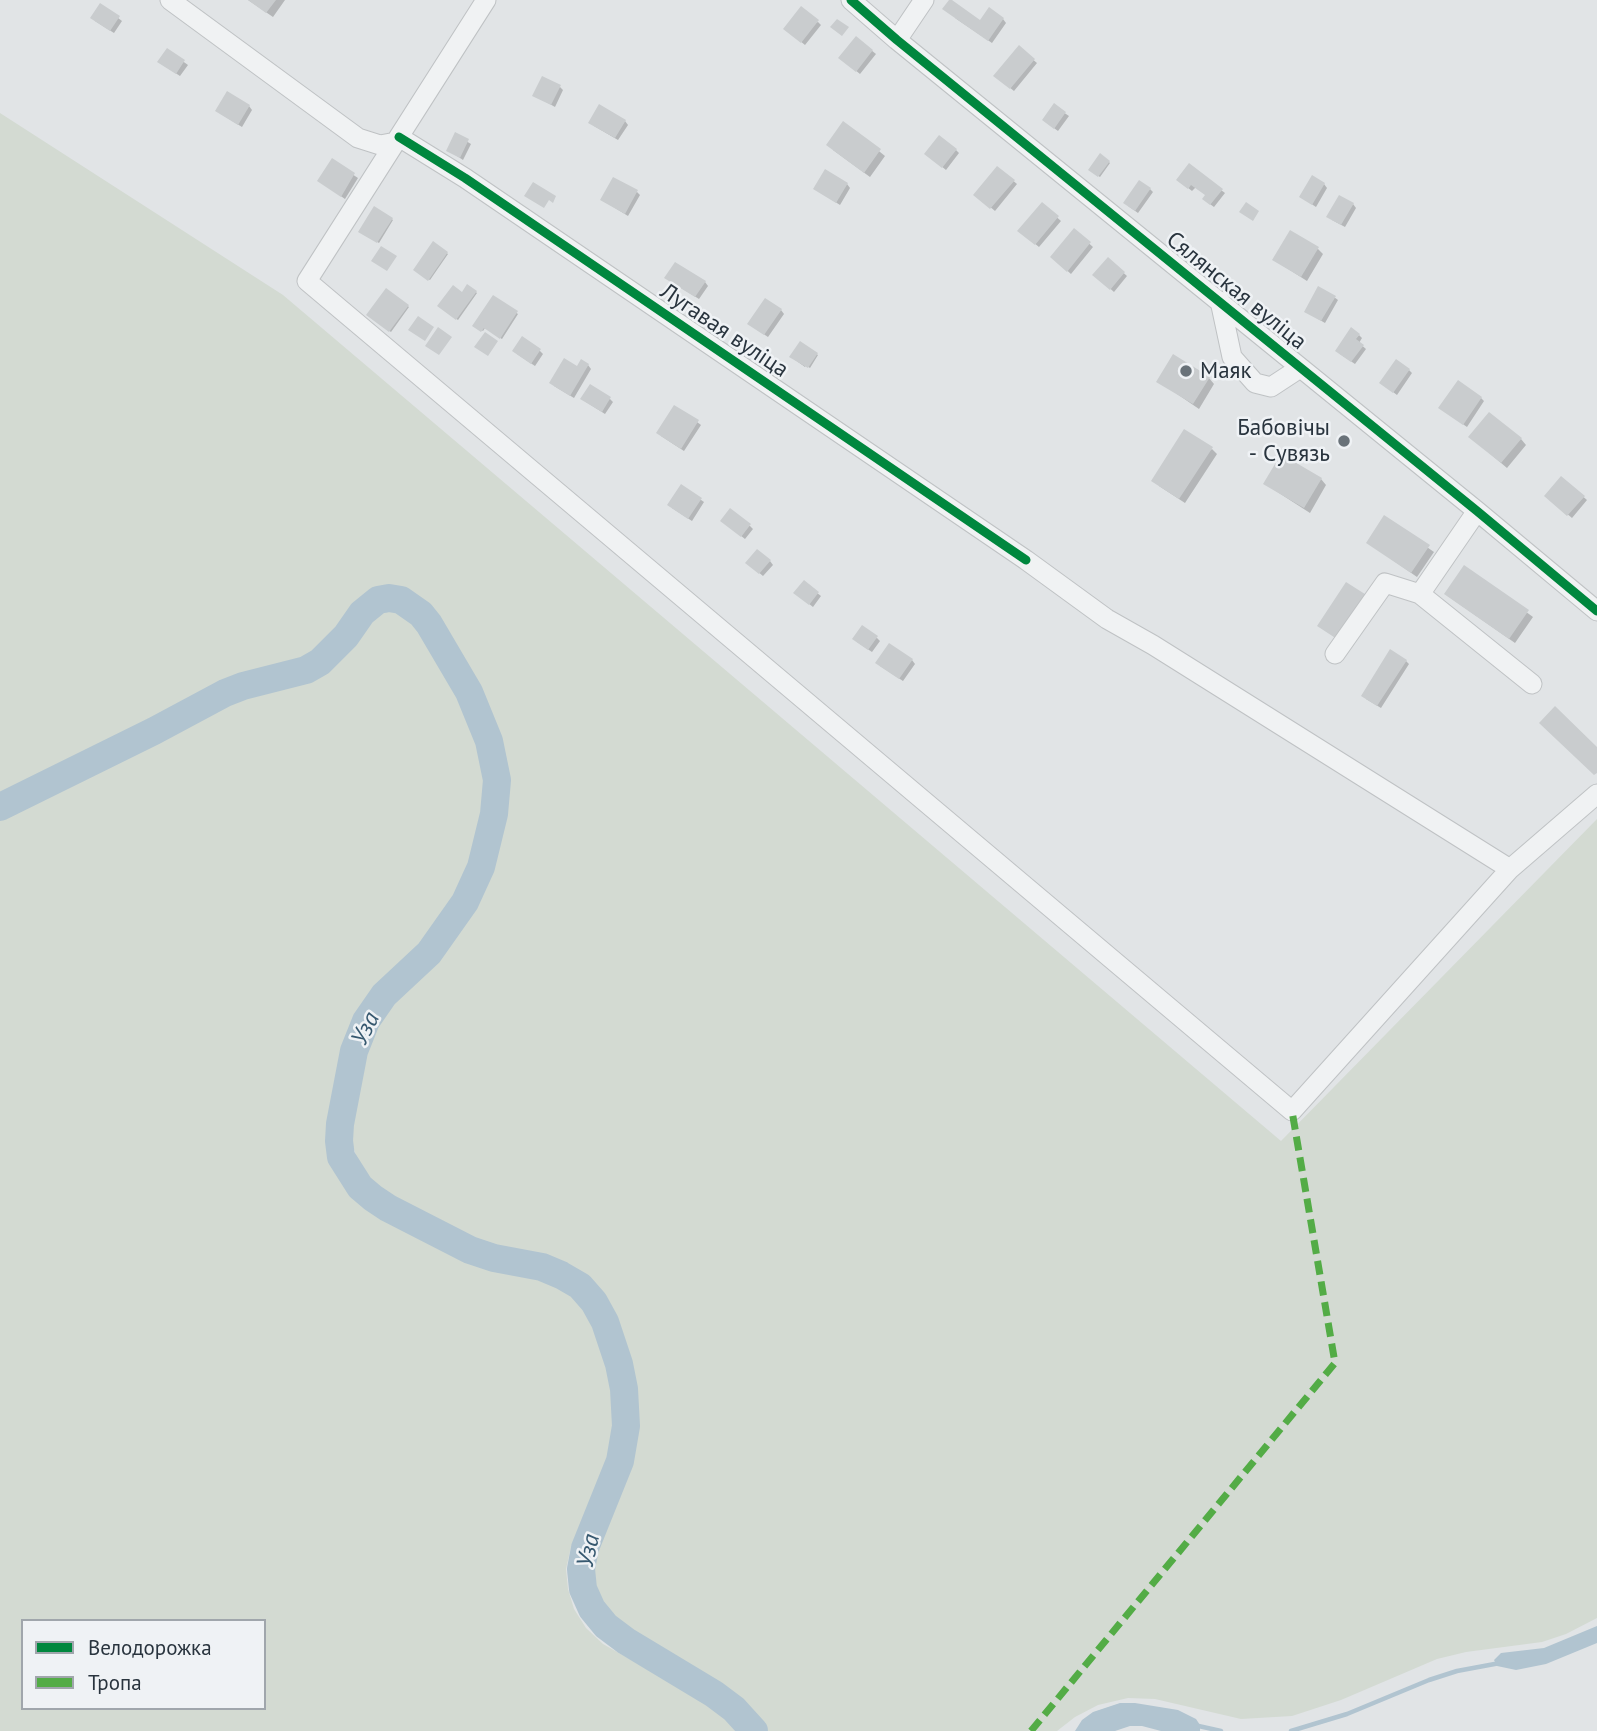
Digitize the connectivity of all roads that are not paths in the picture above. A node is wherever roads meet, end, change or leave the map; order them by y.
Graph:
1 (170, 0) edge
2 (486, 0) edge
3 (851, 0) edge
4 (924, 0) edge
5 (897, 40) junction
6 (397, 140) junction
7 (1220, 302) junction
8 (1300, 368) junction
9 (1478, 510) junction
10 (1420, 594) junction
11 (1597, 611) edge
12 (1335, 654) dead end
13 (1532, 684) dead end
14 (1597, 794) edge
15 (1510, 869) junction

1 - 6 street, Лугавая вуліца
2 - 6 street
3 - 5 street, Сялянская вуліца
4 - 5 street
5 - 7 street, Сялянская вуліца
6 - 15 street, Лугавая вуліца
6 - 15 street
7 - 8 street, Сялянская вуліца
7 - 8 street
8 - 9 street, Сялянская вуліца
9 - 10 street
9 - 11 street, Сялянская вуліца
10 - 12 street
10 - 13 street
14 - 15 street

